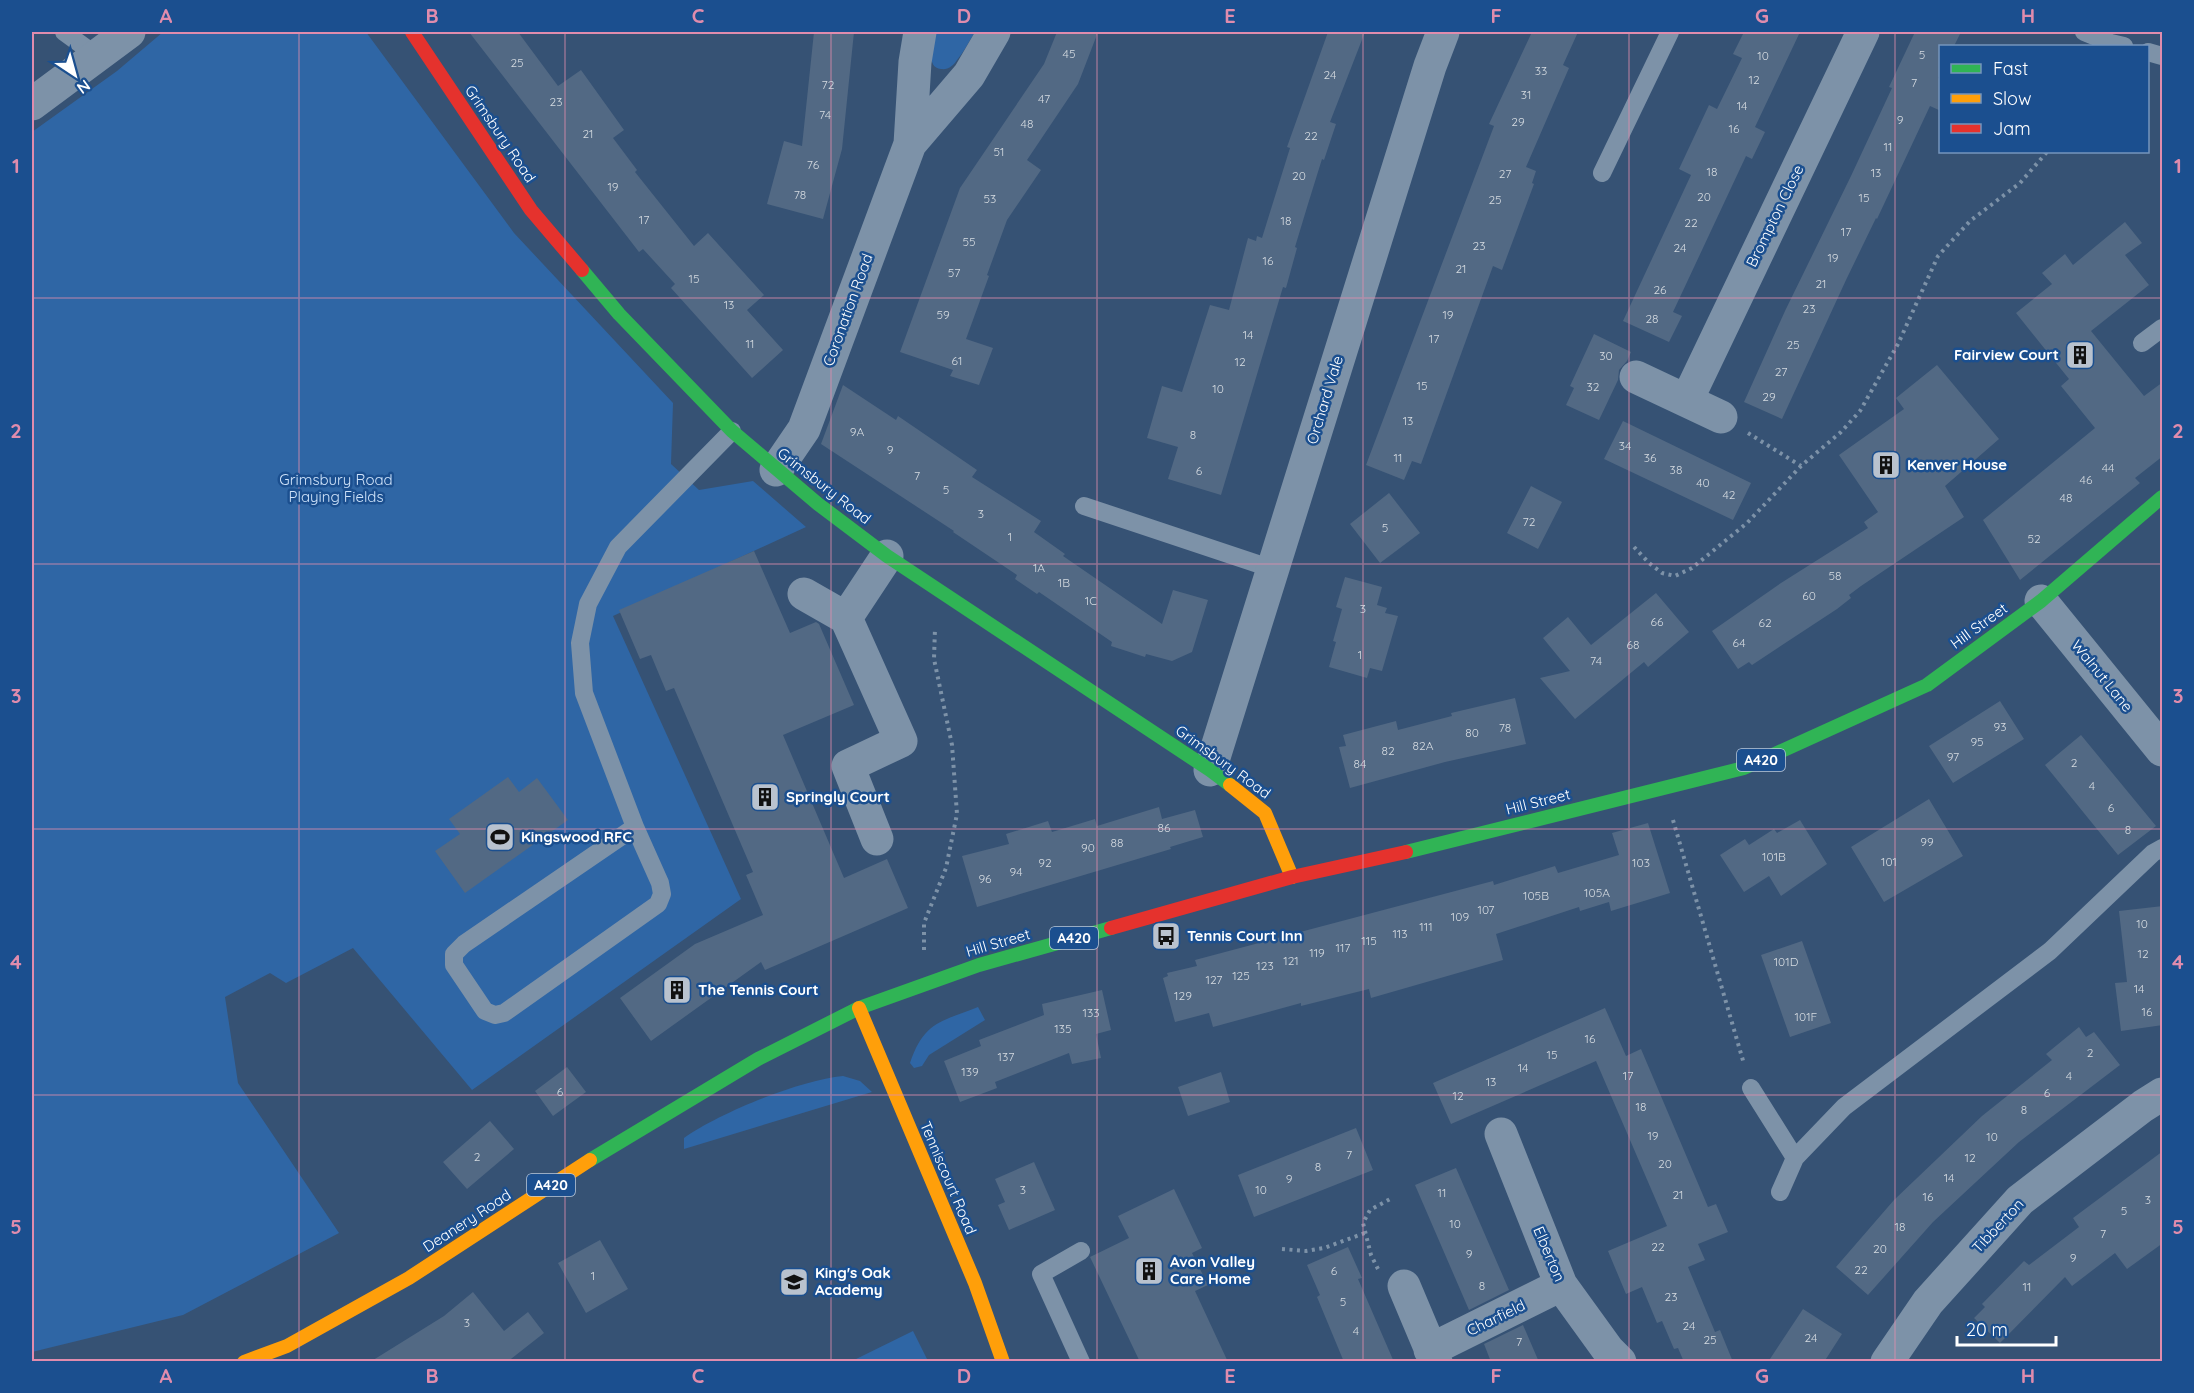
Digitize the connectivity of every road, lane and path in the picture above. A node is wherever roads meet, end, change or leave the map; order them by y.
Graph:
1 (64, 32) edge
2 (129, 32) edge
3 (412, 32) edge
4 (920, 32) edge
5 (994, 32) edge
6 (1443, 32) edge
7 (1670, 32) edge
8 (1863, 32) edge
9 (2084, 32) edge
10 (2120, 45) edge
11 (97, 56) junction
12 (32, 104) edge
13 (910, 144) junction
14 (2046, 153) edge
15 (1602, 172) dead end
16 (2163, 328) edge
17 (2142, 343) dead end
18 (1636, 376) dead end
19 (1687, 400) junction
20 (1721, 417) joint
21 (732, 431) junction
22 (1801, 466) junction
23 (776, 470) junction
24 (2163, 497) edge
25 (1084, 506) dead end
26 (1634, 547) dead end
27 (887, 555) junction
28 (1273, 569) junction
29 (936, 589) junction
30 (804, 594) dead end
31 (2041, 601) junction
32 (846, 618) junction
33 (2163, 750) edge
34 (1209, 770) junction
35 (1663, 788) junction
36 (635, 827) junction
37 (877, 839) dead end
38 (2163, 848) edge
39 (1292, 877) junction
40 (923, 985) junction
41 (859, 1008) junction
42 (1751, 1088) joint
43 (2163, 1094) edge
44 (1501, 1134) dead end
45 (1795, 1158) junction
46 (1780, 1192) dead end
47 (1392, 1197) dead end
48 (1365, 1233) junction
49 (1282, 1249) dead end
50 (1082, 1251) dead end
51 (1561, 1285) junction
52 (1404, 1286) joint
53 (291, 1354) edge
54 (1433, 1356) edge
55 (244, 1362) edge
56 (1003, 1362) edge
57 (1081, 1362) edge
58 (1620, 1362) edge
59 (1887, 1362) edge

1 - 11 lane
2 - 11 street
3 - 21 main road, Grimsbury Road
4 - 13 street, Coronation Road
5 - 13 street, Coronation Road
6 - 28 street, Orchard Vale
7 - 15 lane
8 - 19 street, Brompton Close
9 - 10 lane
11 - 12 street
13 - 23 street, Coronation Road
14 - 22 path
16 - 17 lane
18 - 19 street
19 - 20 street
20 - 22 path
21 - 23 main road, Grimsbury Road
21 - 36 lane
22 - 26 path
23 - 27 main road, Grimsbury Road
24 - 31 main road, Hill Street / A420
25 - 28 lane
27 - 29 main road, Grimsbury Road
27 - 32 street
28 - 34 street, Orchard Vale
29 - 34 main road, Grimsbury Road
29 - 40 path
30 - 32 street
31 - 33 street, Walnut Lane
31 - 35 main road, Hill Street / A420
32 - 37 street
34 - 39 main road, Grimsbury Road
35 - 39 main road, Hill Street / A420
35 - 42 path
36 - 36 lane
38 - 45 lane
39 - 40 main road, Hill Street / A420
40 - 41 main road, Hill Street / A420
41 - 53 main road, Deanery Road / A420
41 - 56 main road, Tenniscourt Road
42 - 45 lane
43 - 59 street, Tibberton
44 - 51 street, Elberton
45 - 46 lane
47 - 48 path
48 - 49 path
48 - 52 path
50 - 57 lane
51 - 54 street, Charfield
51 - 58 street, Elberton
52 - 54 street, Charfield
53 - 55 main road, Deanery Road / A420

